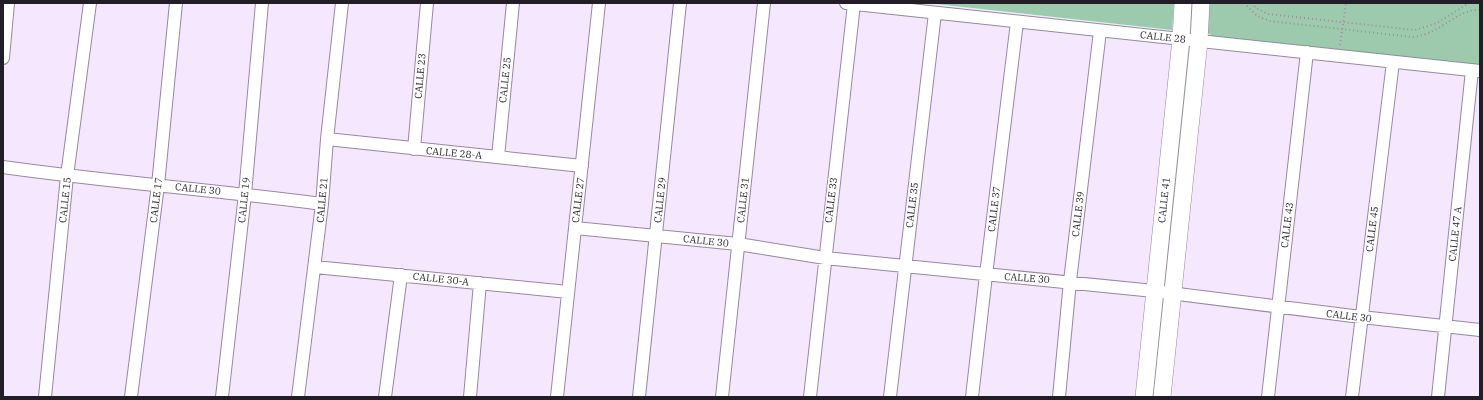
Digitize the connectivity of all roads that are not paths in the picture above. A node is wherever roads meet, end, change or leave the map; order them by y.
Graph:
1 (8, 3) edge
2 (90, 3) edge
3 (176, 3) edge
4 (262, 3) edge
5 (342, 3) edge
6 (427, 3) edge
7 (513, 3) edge
8 (599, 3) edge
9 (680, 3) edge
10 (764, 3) edge
11 (850, 3) edge
12 (1183, 3) edge
13 (1201, 3) edge
14 (935, 13) junction
15 (1017, 22) junction
16 (1100, 30) junction
17 (1181, 39) junction
18 (1199, 41) junction
19 (1308, 52) junction
20 (3, 58) edge
21 (1393, 62) junction
22 (1476, 71) edge
23 (327, 139) junction
24 (414, 149) junction
25 (498, 157) junction
26 (582, 166) junction
27 (3, 167) edge
28 (67, 176) junction
29 (158, 185) junction
30 (245, 194) junction
31 (322, 204) junction
32 (574, 228) junction
33 (656, 236) junction
34 (738, 244) junction
35 (825, 258) junction
36 (905, 266) junction
37 (314, 267) junction
38 (401, 275) junction
39 (986, 275) junction
40 (1070, 281) junction
41 (480, 283) junction
42 (1154, 290) junction
43 (568, 292) junction
44 (1173, 294) junction
45 (1277, 307) junction
46 (1361, 318) junction
47 (1446, 326) junction
48 (1480, 330) edge
49 (45, 397) edge
50 (131, 397) edge
51 (222, 397) edge
52 (298, 397) edge
53 (386, 397) edge
54 (470, 397) edge
55 (557, 397) edge
56 (639, 397) edge
57 (722, 397) edge
58 (810, 397) edge
59 (890, 397) edge
60 (972, 397) edge
61 (1059, 397) edge
62 (1144, 397) edge
63 (1162, 397) edge
64 (1268, 397) edge
65 (1352, 397) edge
66 (1438, 397) edge

1 - 20 street
2 - 28 street, CALLE 15
3 - 29 street, CALLE 17
4 - 30 street, CALLE 19
5 - 23 street, CALLE 21
6 - 24 street, CALLE 23
7 - 25 street, CALLE 25
8 - 26 street, CALLE 27
9 - 33 street, CALLE 29
10 - 34 street, CALLE 31
11 - 14 street, CALLE 28
11 - 35 street, CALLE 33
12 - 17 main road, CALLE 41
13 - 18 main road, CALLE 41
14 - 15 street, CALLE 28
14 - 36 street, CALLE 35
15 - 16 street, CALLE 28
15 - 39 street, CALLE 37
16 - 17 street, CALLE 28
16 - 40 street, CALLE 39
17 - 18 street, CALLE 28
17 - 42 main road, CALLE 41
18 - 19 street, CALLE 28
18 - 44 main road, CALLE 41
19 - 21 street, CALLE 28
19 - 45 street, CALLE 43
21 - 22 street, CALLE 28
21 - 46 street, CALLE 45
22 - 47 street, CALLE 47 A
23 - 24 street, CALLE 28-A
23 - 31 street, CALLE 21
24 - 25 street, CALLE 28-A
25 - 26 street, CALLE 28-A
26 - 32 street, CALLE 27
27 - 28 street, CALLE 30
28 - 29 street, CALLE 30
28 - 49 street, CALLE 15
29 - 30 street, CALLE 30
29 - 50 street, CALLE 17
30 - 31 street, CALLE 30
30 - 51 street, CALLE 19
31 - 37 street, CALLE 21
32 - 33 street, CALLE 30
32 - 43 street, CALLE 27
33 - 34 street, CALLE 30
33 - 56 street, CALLE 29
34 - 35 street, CALLE 30
34 - 57 street, CALLE 31
35 - 36 street, CALLE 30
35 - 58 street, CALLE 33
36 - 39 street, CALLE 30
36 - 59 street, CALLE 35
37 - 38 street, CALLE 30-A
37 - 52 street, CALLE 21
38 - 41 street, CALLE 30-A
38 - 53 street
39 - 40 street, CALLE 30
39 - 60 street, CALLE 37
40 - 42 street, CALLE 30
40 - 61 street, CALLE 39
41 - 43 street, CALLE 30-A
41 - 54 street
42 - 44 street, CALLE 30
42 - 62 main road, CALLE 41
43 - 55 street, CALLE 27
44 - 45 street, CALLE 30
44 - 63 main road, CALLE 41
45 - 46 street, CALLE 30
45 - 64 street, CALLE 43
46 - 47 street, CALLE 30
46 - 65 street, CALLE 45
47 - 48 street, CALLE 30
47 - 66 street, CALLE 47 A

